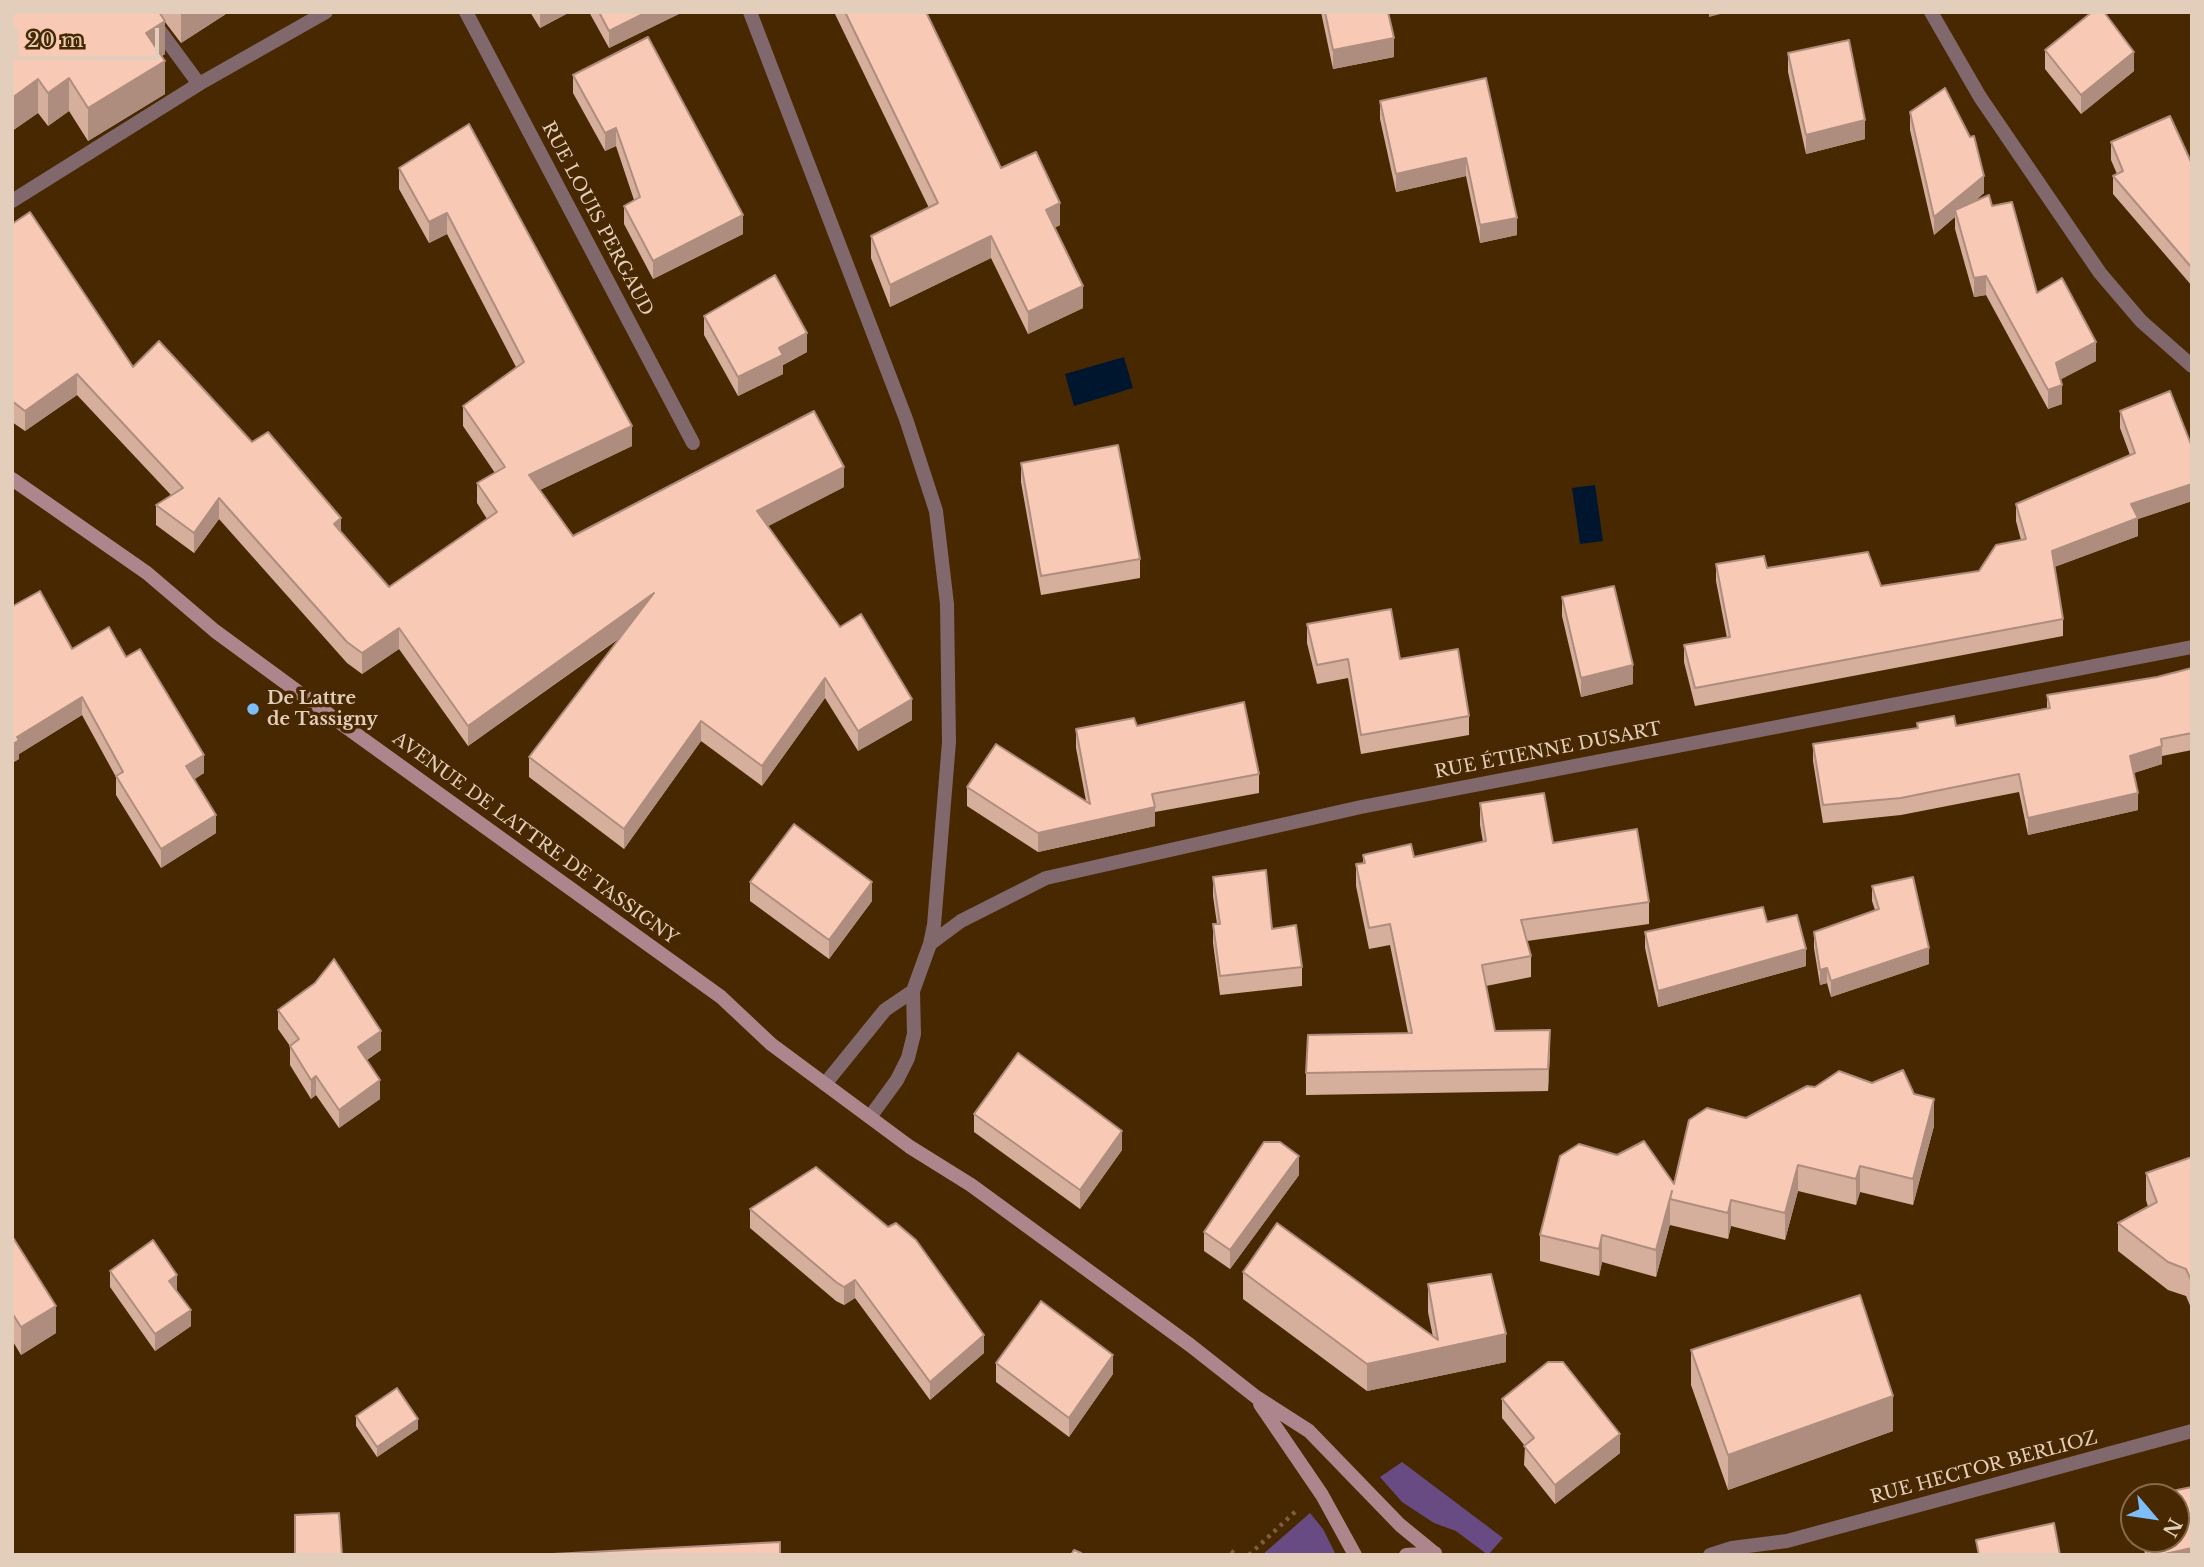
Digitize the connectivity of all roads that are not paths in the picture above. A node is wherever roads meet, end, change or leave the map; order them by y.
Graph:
1 (146, 12) edge
2 (326, 12) edge
3 (466, 12) edge
4 (750, 12) edge
5 (1931, 12) edge
6 (199, 84) junction
7 (12, 201) edge
8 (2192, 366) edge
9 (693, 443) dead end
10 (12, 479) edge
11 (2192, 647) edge
12 (930, 944) junction
13 (913, 991) junction
14 (825, 1084) junction
15 (870, 1117) junction
16 (1256, 1397) junction
17 (2192, 1431) edge
18 (1787, 1541) junction
19 (1436, 1554) edge
20 (1355, 1555) edge
21 (1406, 1555) edge
22 (1710, 1555) edge
23 (1768, 1555) edge

1 - 6 street
2 - 6 street
3 - 9 street, RUE LOUIS PERGAUD
4 - 12 street
5 - 8 street
6 - 7 street
10 - 14 main road, AVENUE DE LATTRE DE TASSIGNY
11 - 12 street, RUE ÉTIENNE DUSART
12 - 13 street
13 - 14 street
13 - 15 street
14 - 15 main road, AVENUE DE LATTRE DE TASSIGNY
15 - 16 main road, AVENUE DE LATTRE DE TASSIGNY
16 - 19 main road
16 - 20 main road
17 - 18 street, RUE HECTOR BERLIOZ
18 - 22 street, RUE HECTOR BERLIOZ
18 - 23 street, RUE HECTOR BERLIOZ
19 - 21 main road

